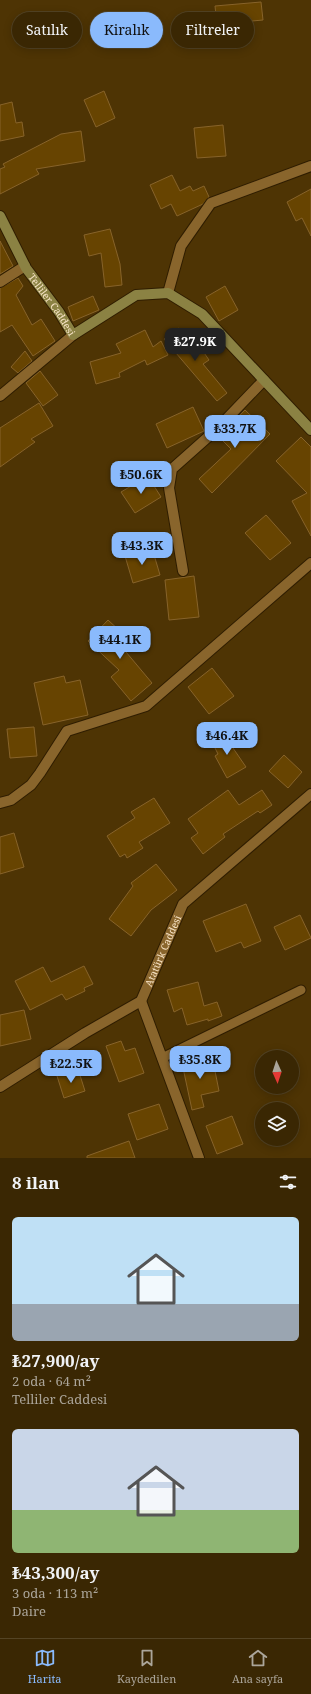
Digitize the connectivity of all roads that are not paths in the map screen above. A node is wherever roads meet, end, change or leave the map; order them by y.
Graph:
1 (311, 166) edge
2 (0, 216) edge
3 (25, 266) junction
4 (0, 282) edge
5 (168, 294) junction
6 (73, 335) junction
7 (264, 380) junction
8 (0, 396) edge
9 (311, 430) edge
10 (311, 562) edge
11 (184, 571) dead end
12 (311, 794) edge
13 (0, 803) edge
14 (301, 990) dead end
15 (141, 1001) junction
16 (162, 1058) junction
17 (0, 1087) edge
18 (199, 1158) edge

1 - 5 street
2 - 3 street, Telliler Caddesi
3 - 4 street
3 - 6 street, Telliler Caddesi
5 - 6 street, Telliler Caddesi
5 - 7 street
6 - 8 street
7 - 9 street
7 - 11 street
10 - 13 street
12 - 15 street, Atatürk Caddesi
14 - 16 lane
15 - 16 street
15 - 17 street
16 - 18 street

